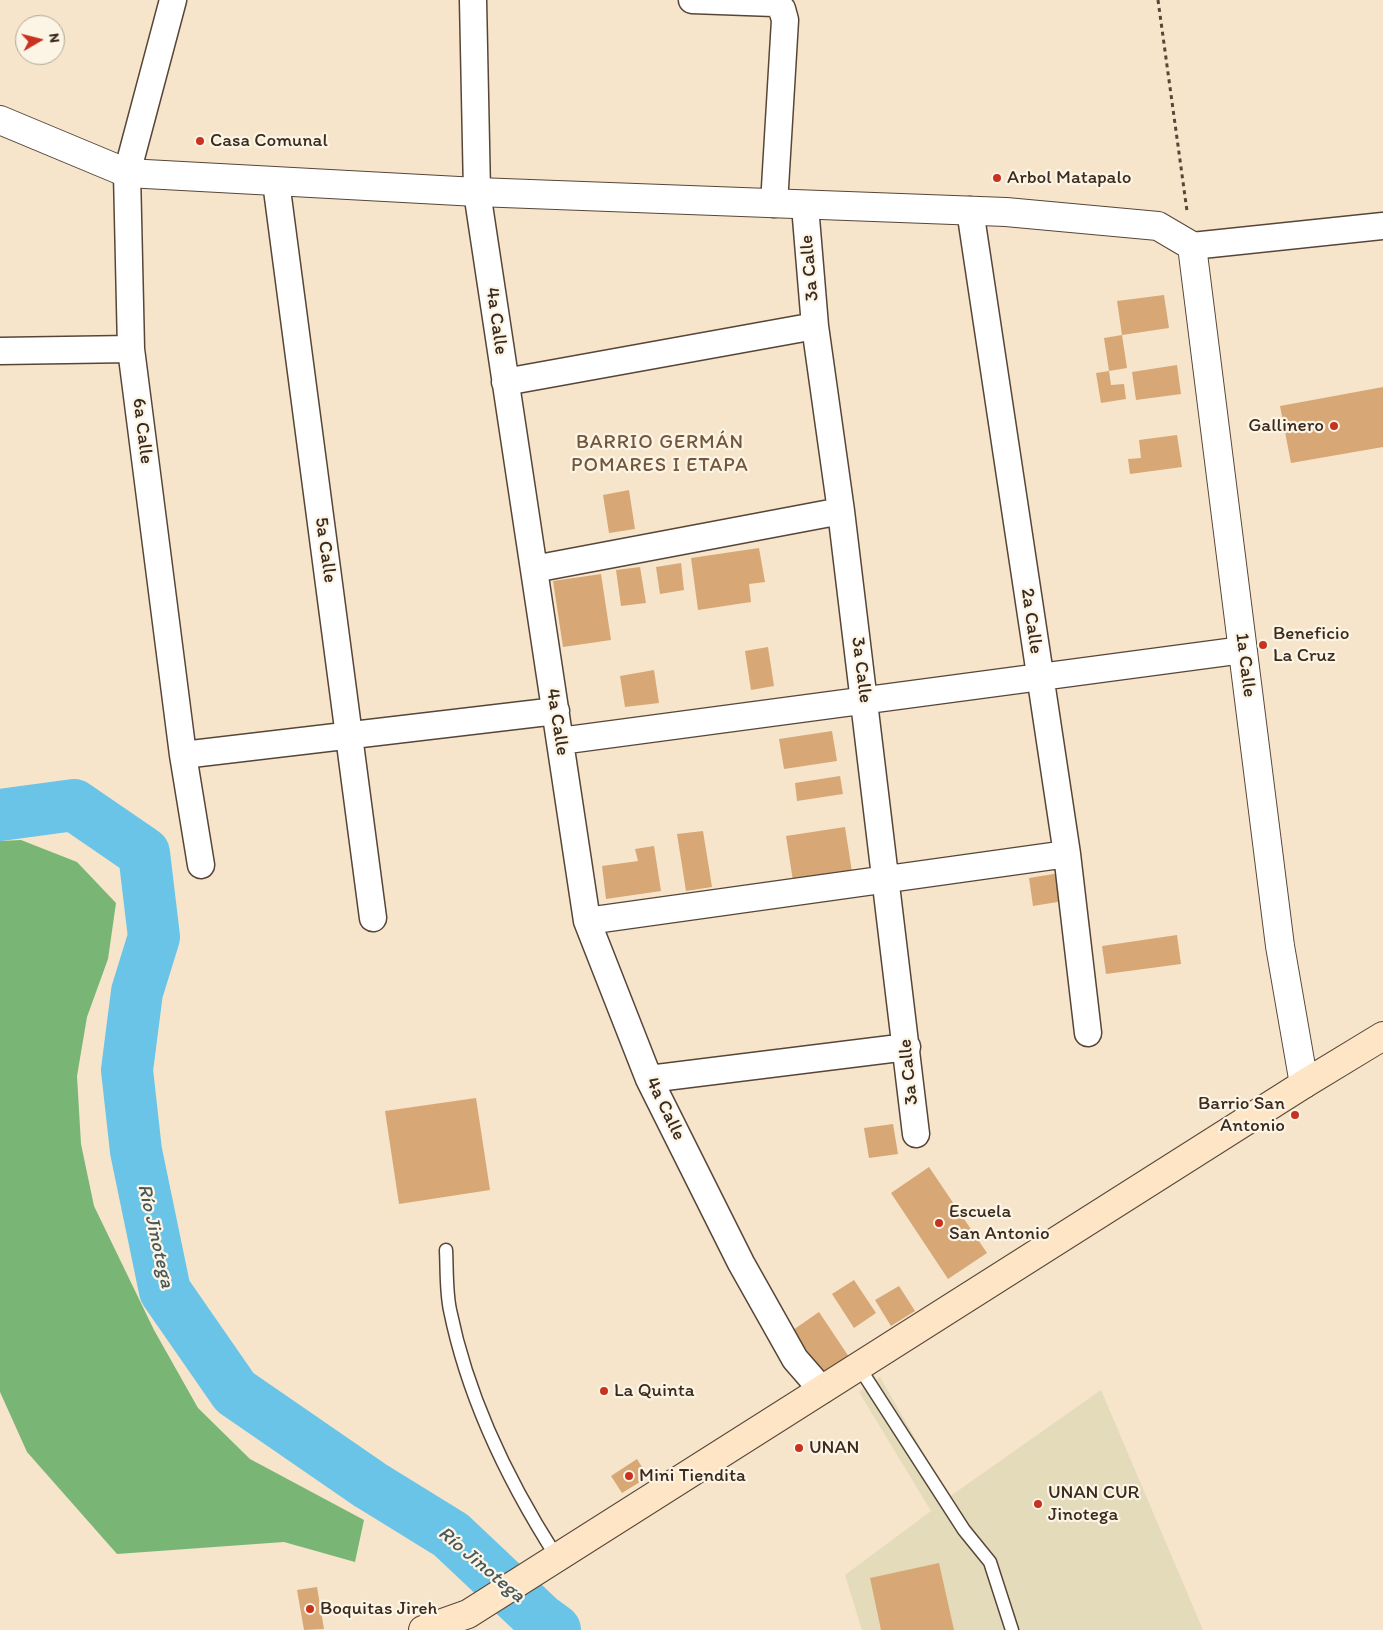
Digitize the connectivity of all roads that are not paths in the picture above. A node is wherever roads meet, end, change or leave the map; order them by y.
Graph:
1 (173, 0) edge
2 (473, 0) edge
3 (692, 0) edge
4 (0, 120) edge
5 (127, 173) junction
6 (276, 182) junction
7 (477, 192) junction
8 (774, 204) junction
9 (805, 206) junction
10 (970, 210) junction
11 (1383, 226) edge
12 (1192, 246) junction
13 (814, 326) junction
14 (132, 349) junction
15 (0, 351) edge
16 (505, 382) junction
17 (841, 511) junction
18 (534, 569) junction
19 (1243, 650) junction
20 (1039, 678) junction
21 (865, 700) junction
22 (556, 711) junction
23 (350, 736) junction
24 (560, 741) junction
25 (183, 755) junction
26 (1067, 854) junction
27 (201, 865) dead end
28 (885, 880) junction
29 (373, 918) dead end
30 (587, 921) junction
31 (1088, 1033) dead end
32 (1383, 1036) edge
33 (907, 1047) junction
34 (649, 1079) junction
35 (1304, 1084) junction
36 (916, 1134) dead end
37 (446, 1250) dead end
38 (859, 1367) junction
39 (822, 1390) junction
40 (546, 1562) junction
41 (423, 1630) edge
42 (1012, 1630) edge

1 - 5 street, 6a Calle
2 - 7 street, 4a Calle
3 - 8 street
4 - 5 street
5 - 6 street
5 - 14 street, 6a Calle
6 - 7 street
6 - 23 street, 5a Calle
7 - 8 street
7 - 16 street, 4a Calle
8 - 9 street
9 - 10 street
9 - 13 street, 3a Calle
10 - 12 street
10 - 20 street, 2a Calle
11 - 12 street
12 - 19 street, 1a Calle
13 - 16 street
13 - 17 street, 3a Calle
14 - 15 street
14 - 25 street, 6a Calle
16 - 18 street, 4a Calle
17 - 18 street
17 - 21 street, 3a Calle
18 - 22 street, 4a Calle
19 - 20 street
19 - 35 street, 1a Calle
20 - 21 street
20 - 26 street, 2a Calle
21 - 24 street
21 - 28 street, 3a Calle
22 - 23 street
22 - 24 street, 4a Calle
23 - 25 street
23 - 29 street, 5a Calle
24 - 30 street, 4a Calle
25 - 27 street, 6a Calle
26 - 28 street
26 - 31 street, 2a Calle
28 - 30 street
28 - 33 street, 3a Calle
30 - 34 street, 4a Calle
32 - 35 main road
33 - 34 street
33 - 36 street, 3a Calle
34 - 39 street, 4a Calle
35 - 38 main road
37 - 40 lane
38 - 39 main road
38 - 42 lane
39 - 40 main road
40 - 41 main road

